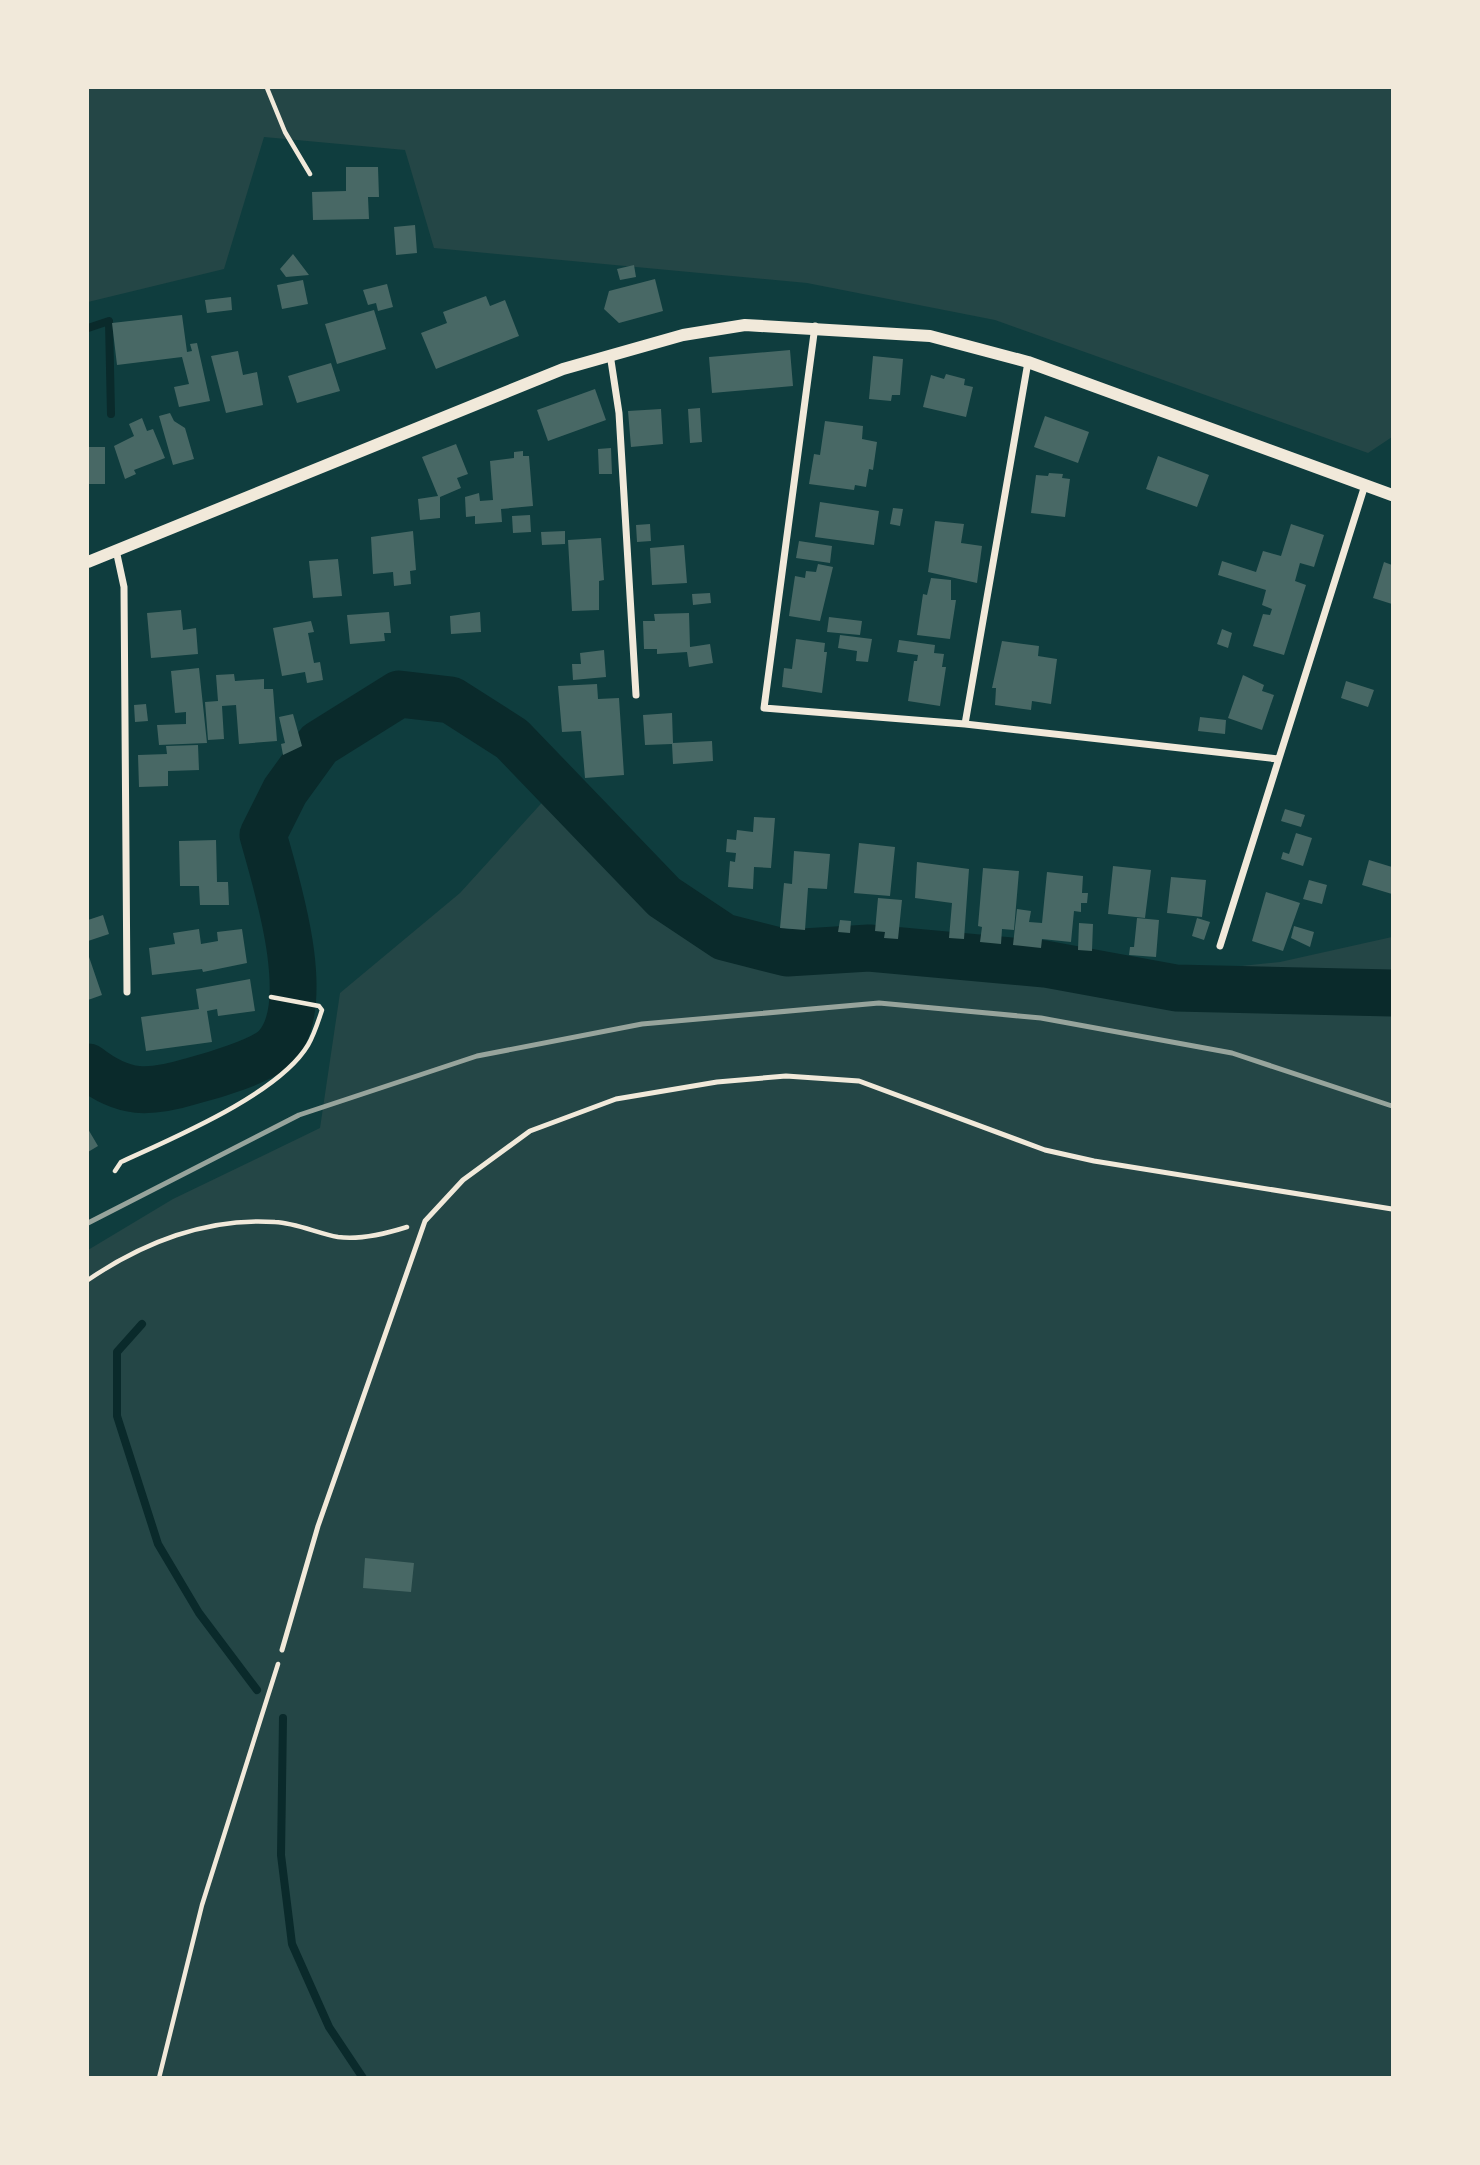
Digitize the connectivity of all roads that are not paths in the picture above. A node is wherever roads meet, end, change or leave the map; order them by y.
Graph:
1 (815, 326) junction
2 (610, 353) junction
3 (1028, 362) junction
4 (1365, 485) junction
5 (1392, 495) edge
6 (116, 550) junction
7 (88, 562) edge
8 (636, 695) dead end
9 (965, 724) junction
10 (1279, 759) junction
11 (1220, 946) dead end
12 (127, 992) dead end
13 (1392, 1209) edge
14 (282, 1650) road end

1 - 2 street
1 - 3 street
1 - 9 street
2 - 6 street
2 - 8 street
3 - 4 street
3 - 9 street
4 - 5 street
4 - 10 street
6 - 7 street
6 - 12 street
9 - 10 street
10 - 11 street
13 - 14 lane

